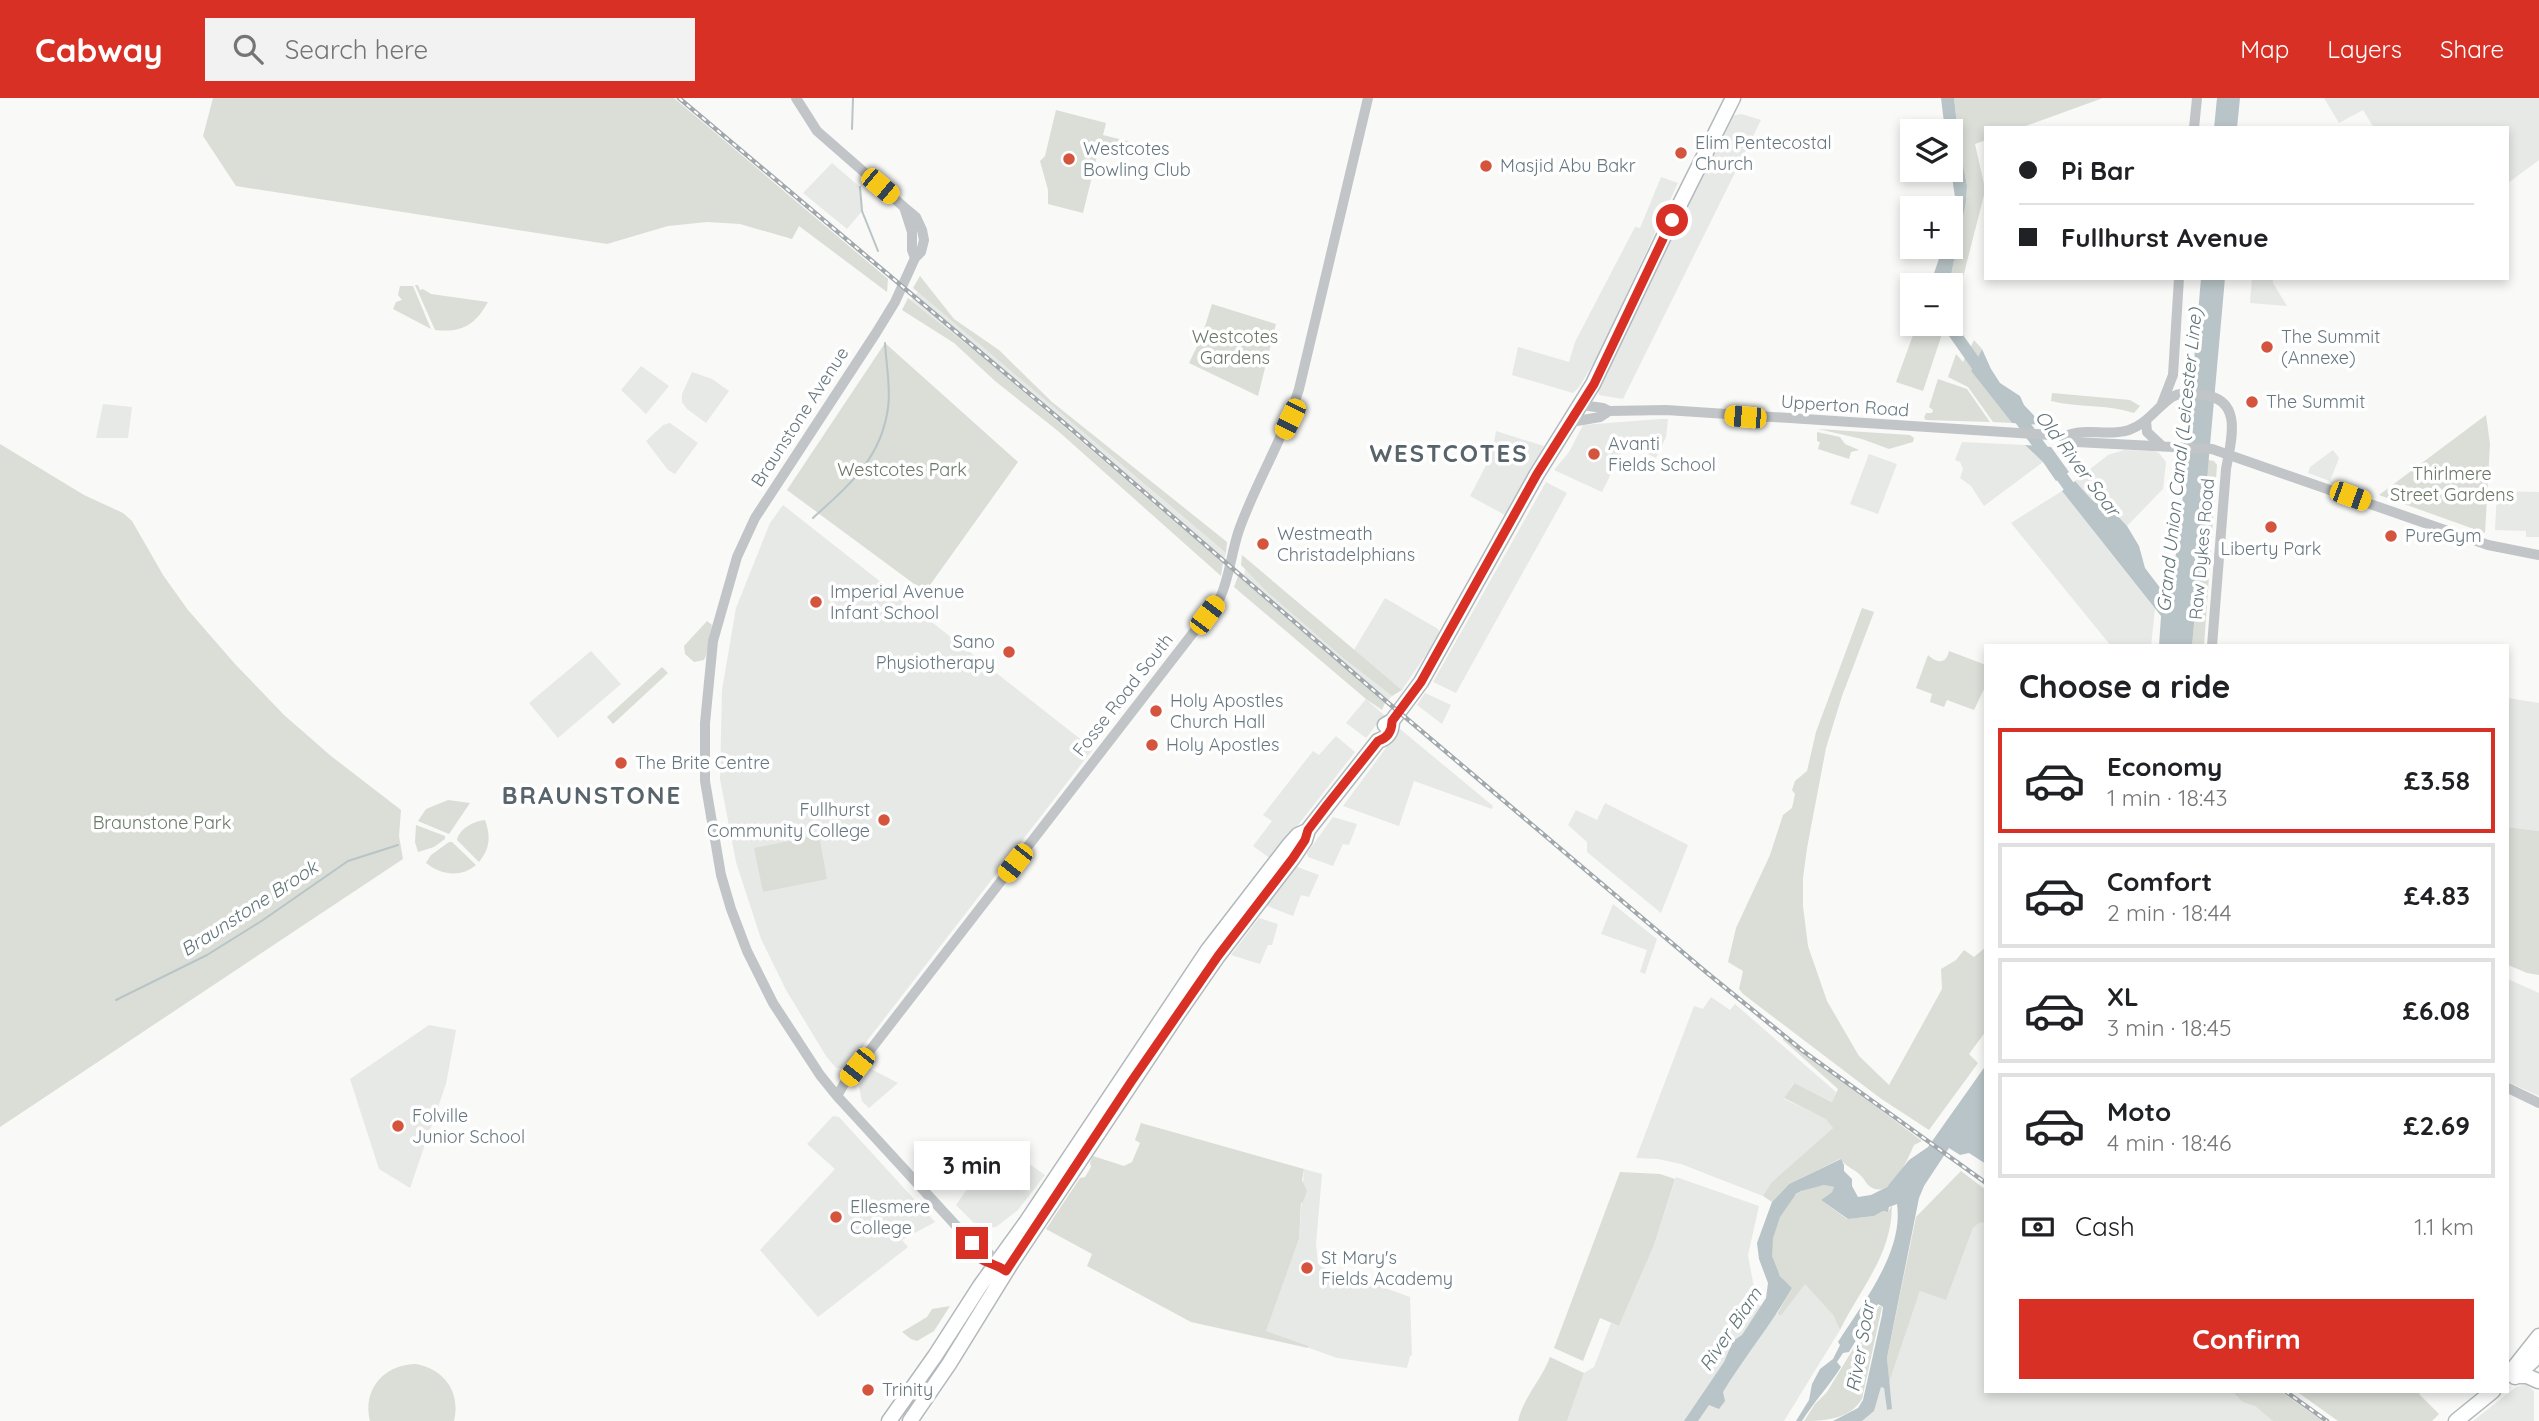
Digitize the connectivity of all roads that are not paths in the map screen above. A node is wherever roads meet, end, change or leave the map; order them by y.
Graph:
1 (796, 98) edge
2 (1368, 98) edge
3 (1733, 98) edge
4 (2197, 98) edge
5 (2194, 126) edge
6 (2179, 280) edge
7 (2173, 375) junction
8 (1594, 384) junction
9 (2183, 393) junction
10 (1581, 405) junction
11 (2161, 406) junction
12 (1606, 410) junction
13 (2146, 421) junction
14 (1571, 422) junction
15 (2231, 435) junction
16 (2065, 436) junction
17 (2162, 446) junction
18 (2211, 449) junction
19 (2230, 455) junction
20 (2245, 460) junction
21 (2539, 555) edge
22 (2211, 644) edge
23 (2509, 1088) edge
24 (837, 1096) junction
25 (2539, 1103) edge
26 (1001, 1268) junction
27 (2539, 1336) edge
28 (2538, 1358) edge
29 (2511, 1377) edge
30 (2539, 1381) edge
31 (2491, 1393) edge
32 (889, 1421) edge
33 (910, 1421) edge
34 (2456, 1421) edge

1 - 24 street, Braunstone Avenue
2 - 24 street, Fosse Road South
3 - 8 main road
4 - 5 street
6 - 7 street
7 - 9 street
7 - 11 street
8 - 10 main road
8 - 12 street
9 - 11 street, Upperton Road
9 - 15 street
10 - 12 street, Upperton Road
10 - 14 main road
11 - 13 street, Upperton Road
12 - 14 street
12 - 16 street, Upperton Road
13 - 16 street, Upperton Road
13 - 17 street
14 - 26 main road
15 - 18 street
15 - 19 street
15 - 20 street
16 - 17 street, Upperton Road
17 - 18 street, Upperton Road
18 - 19 street, Upperton Road
19 - 20 street, Upperton Road
19 - 22 street, Raw Dykes Road
20 - 21 street, Upperton Road
23 - 25 street
24 - 26 street, Braunstone Avenue
26 - 32 main road
26 - 33 main road
27 - 28 main road
27 - 29 main road
28 - 29 main road
29 - 30 main road
31 - 34 main road

